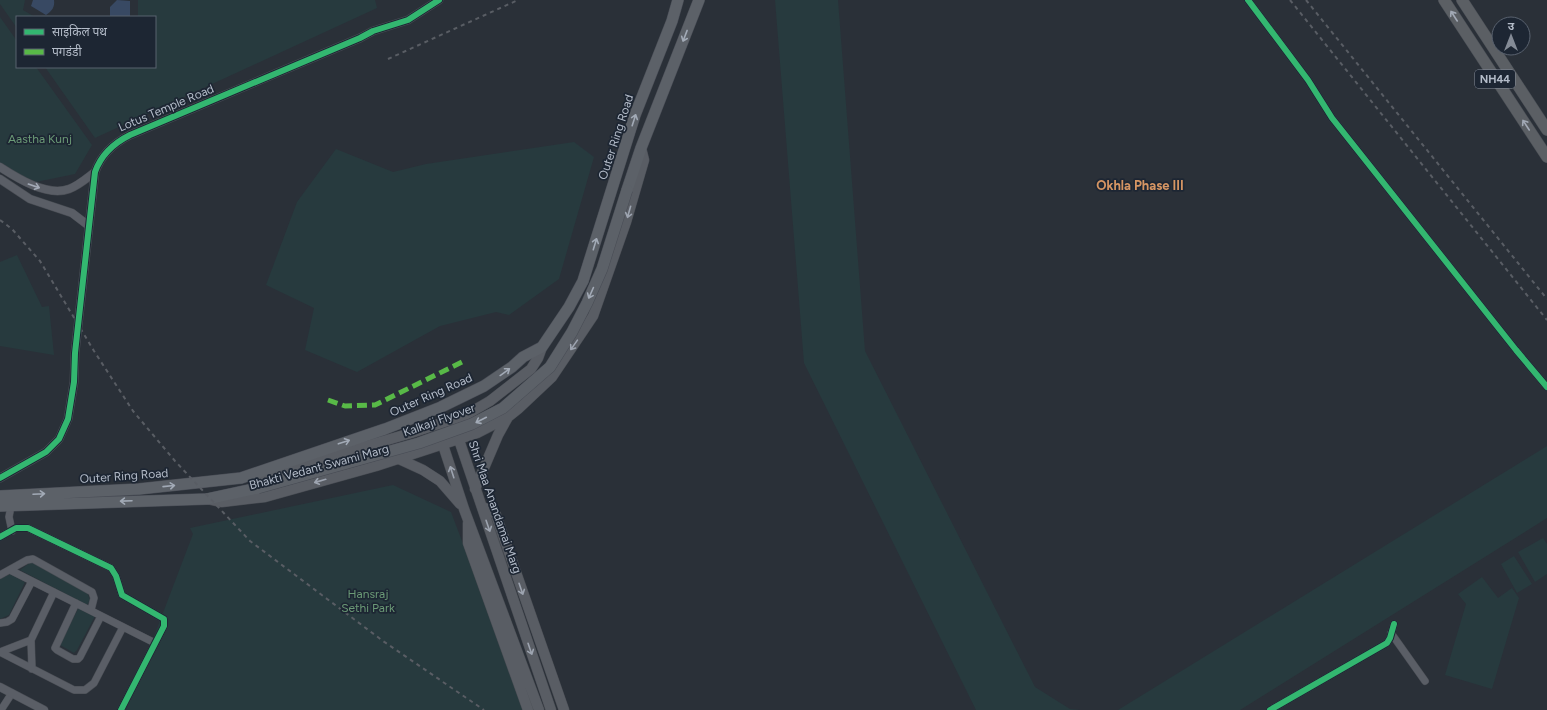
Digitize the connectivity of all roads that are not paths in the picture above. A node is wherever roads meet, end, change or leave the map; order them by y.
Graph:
1 (439, 0) edge
2 (678, 0) edge
3 (699, 0) edge
4 (1248, 0) edge
5 (1444, 0) edge
6 (1462, 0) edge
7 (1547, 130) edge
8 (641, 148) junction
9 (1547, 157) edge
10 (0, 167) edge
11 (95, 172) junction
12 (0, 179) edge
13 (89, 226) junction
14 (542, 347) junction
15 (1547, 387) edge
16 (504, 390) junction
17 (518, 409) junction
18 (508, 418) junction
19 (445, 422) junction
20 (459, 440) junction
21 (443, 445) junction
22 (358, 448) junction
23 (399, 459) junction
24 (358, 471) junction
25 (0, 478) edge
26 (241, 478) junction
27 (475, 489) junction
28 (0, 496) edge
29 (207, 498) junction
30 (5, 506) edge
31 (482, 507) junction
32 (464, 509) junction
33 (468, 520) junction
34 (12, 530) junction
35 (0, 537) edge
36 (10, 570) junction
37 (0, 575) edge
38 (32, 581) junction
39 (54, 592) junction
40 (76, 603) junction
41 (91, 610) junction
42 (101, 616) junction
43 (0, 623) edge
44 (1394, 624) dead end
45 (123, 627) junction
46 (1391, 632) junction
47 (31, 640) junction
48 (155, 643) junction
49 (0, 652) edge
50 (32, 669) junction
51 (1425, 681) dead end
52 (0, 687) edge
53 (12, 693) junction
54 (40, 709) edge
55 (1, 710) edge
56 (119, 710) edge
57 (528, 710) edge
58 (539, 710) edge
59 (551, 710) edge
60 (564, 710) edge
61 (1270, 710) edge

1 - 11 street, Lotus Temple Road
14 -> 2 main road, Outer Ring Road
3 -> 8 main road
4 - 15 street
9 -> 5 highway, NH44
6 - 7 highway, NH44
8 -> 17 main road
8 -> 29 main road, Kalkaji Flyover, bridge
10 -> 11 street
11 - 13 street, Lotus Temple Road
12 - 13 street
13 - 25 street, Lotus Temple Road
14 - 16 main road
26 -> 14 main road, Outer Ring Road
16 - 17 main road
16 - 19 main road
17 - 18 main road
18 - 20 main road, Bhakti Vedant Swami Marg
18 - 27 main road
19 - 20 main road, Shri Maa Anandamai Marg
19 - 21 main road
19 - 22 main road
20 - 21 main road, Bhakti Vedant Swami Marg
20 - 27 main road, Shri Maa Anandamai Marg
21 - 23 main road, Bhakti Vedant Swami Marg
32 -> 21 main road
22 - 24 main road
22 - 26 main road
23 - 24 main road, Bhakti Vedant Swami Marg
23 - 32 main road
24 -> 29 main road, Bhakti Vedant Swami Marg
28 -> 26 main road, Outer Ring Road
27 - 31 main road, Shri Maa Anandamai Marg
29 -> 30 main road, Outer Ring Road
30 - 34 street
31 -> 59 main road, Shri Maa Anandamai Marg
31 -> 60 main road
32 - 33 main road
33 - 57 main road
33 - 58 main road
34 - 35 street
34 - 48 street
36 - 37 street
36 - 38 street
36 - 41 street
38 - 39 street
38 - 43 street
39 - 40 street
39 - 47 street
40 - 41 street
40 - 42 street
41 - 42 street
42 - 45 street
44 - 46 street
45 - 48 street
45 - 50 street
46 - 51 street
46 - 61 street
47 - 49 street
47 - 50 street
48 - 56 street
49 - 50 street
52 - 53 street
53 - 54 street
53 - 55 street

